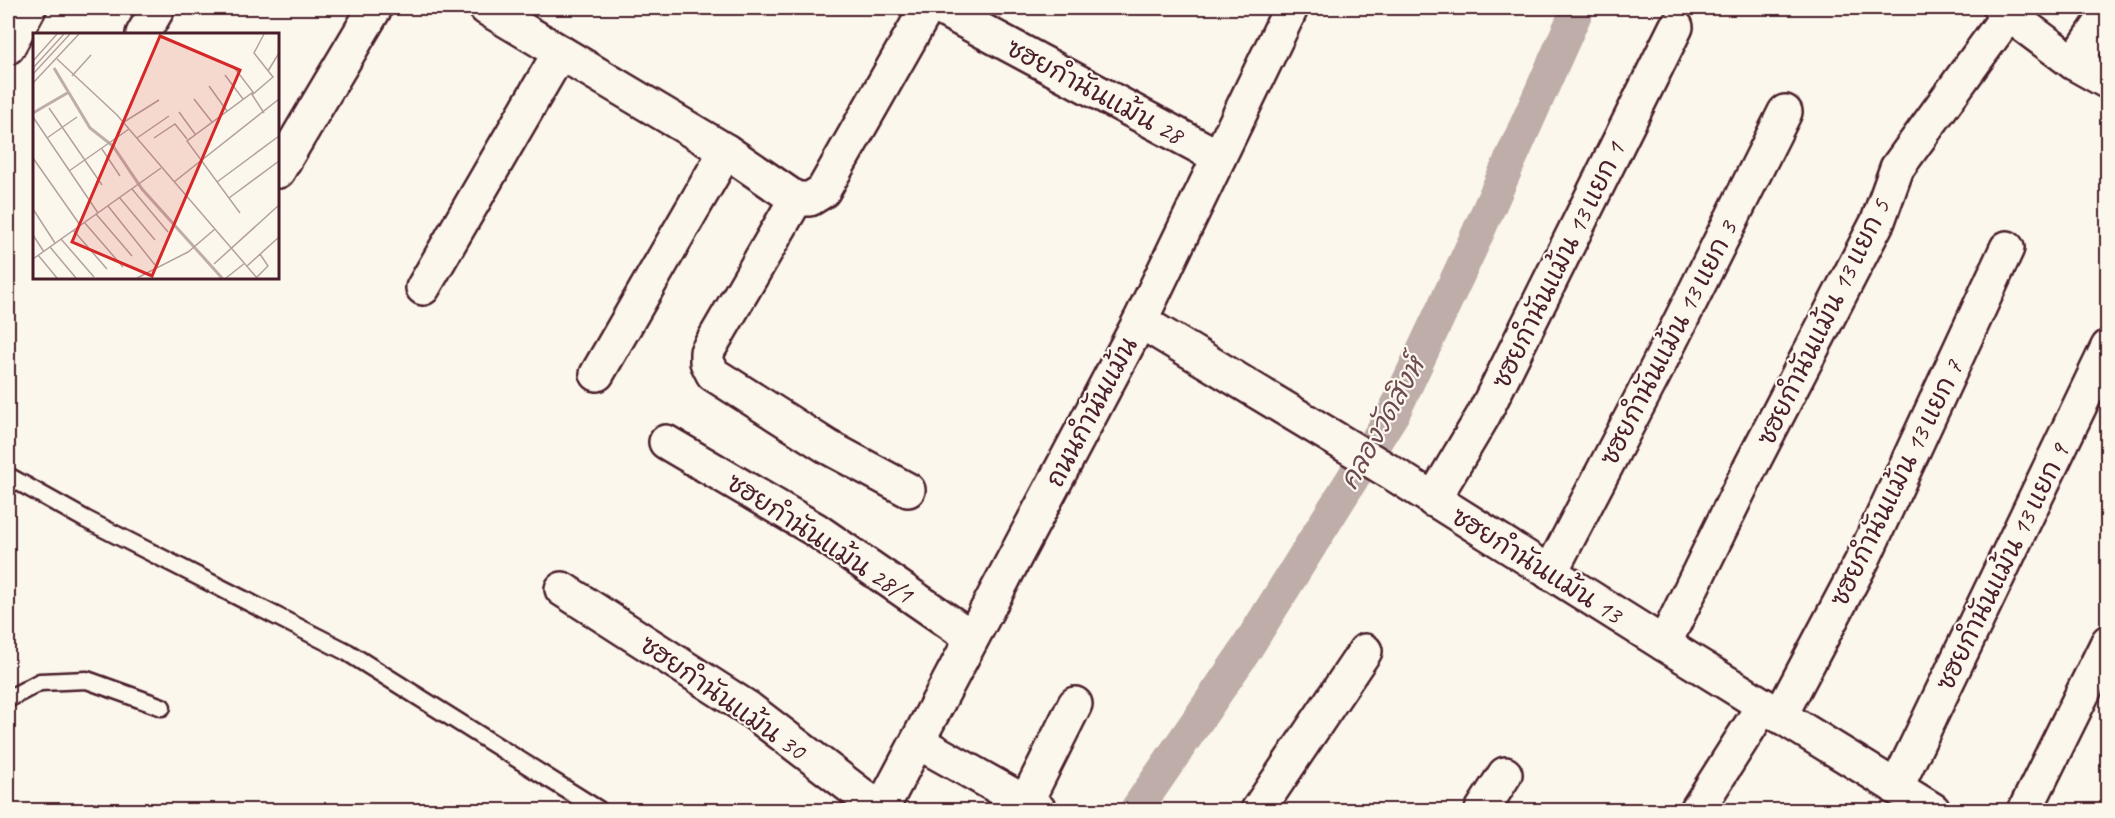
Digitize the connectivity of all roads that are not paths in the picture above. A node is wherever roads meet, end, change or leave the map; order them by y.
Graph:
1 (29, 8) edge
2 (158, 8) edge
3 (375, 8) edge
4 (486, 8) edge
5 (927, 8) edge
6 (940, 8) edge
7 (1291, 8) edge
8 (2004, 11) edge
9 (2108, 13) edge
10 (1676, 27) dead end
11 (144, 33) edge
12 (8, 47) edge
13 (560, 52) junction
14 (2074, 63) junction
15 (2108, 82) edge
16 (1785, 112) dead end
17 (726, 151) junction
18 (1219, 157) junction
19 (279, 169) edge
20 (796, 199) junction
21 (2007, 248) dead end
22 (423, 288) dead end
23 (1140, 321) junction
24 (2108, 347) edge
25 (597, 374) dead end
26 (666, 442) dead end
27 (8, 476) edge
28 (908, 490) dead end
29 (1433, 500) junction
30 (1550, 573) junction
31 (562, 589) dead end
32 (971, 637) junction
33 (2108, 642) edge
34 (1664, 644) junction
35 (1365, 651) dead end
36 (8, 699) edge
37 (1076, 704) dead end
38 (162, 707) dead end
39 (1771, 711) junction
40 (918, 742) junction
41 (1505, 774) dead end
42 (1896, 788) junction
43 (1032, 806) edge
44 (599, 810) edge
45 (881, 810) edge
46 (1258, 810) edge
47 (1482, 810) edge
48 (1697, 810) edge
49 (1933, 810) edge
50 (2025, 810) edge

1 - 12 street
2 - 11 street
3 - 19 street
4 - 13 street
5 - 20 street
6 - 18 street, ซฮยกำนันแม้น 28
7 - 18 street, ถนนกำนันแม้น
8 - 14 street
8 - 34 street, ซฮยกำนันแม้น 13 แยก 5
9 - 14 street
10 - 29 street, ซฮยกำนันแม้น 13 แยก 1
13 - 17 street
13 - 22 street
14 - 15 street
16 - 30 street, ซฮยกำนันแม้น 13 แยก 3
17 - 20 street
17 - 25 street
18 - 23 street, ถนนกำนันแม้น
20 - 28 street
21 - 39 street, ซฮยกำนันแม้น 13 แยก 7
23 - 29 street, ซฮยกำนันแม้น 13
23 - 32 street, ถนนกำนันแม้น
24 - 42 street, ซฮยกำนันแม้น 13 แยก 9
26 - 32 street, ซฮยกำนันแม้น 28/1
27 - 44 lane
29 - 30 street, ซฮยกำนันแม้น 13
30 - 34 street, ซฮยกำนันแม้น 13
31 - 45 street, ซฮยกำนันแม้น 30
32 - 40 street, ถนนกำนันแม้น
33 - 50 street
34 - 39 street, ซฮยกำนันแม้น 13
35 - 46 street
36 - 38 lane
37 - 43 street
39 - 42 street, ซฮยกำนันแม้น 13
39 - 48 street, ซฮยกำนันแม้น 13 แยก 7
40 - 43 street
40 - 45 street, ถนนกำนันแม้น
41 - 47 street
42 - 49 street, ซฮยกำนันแม้น 13

